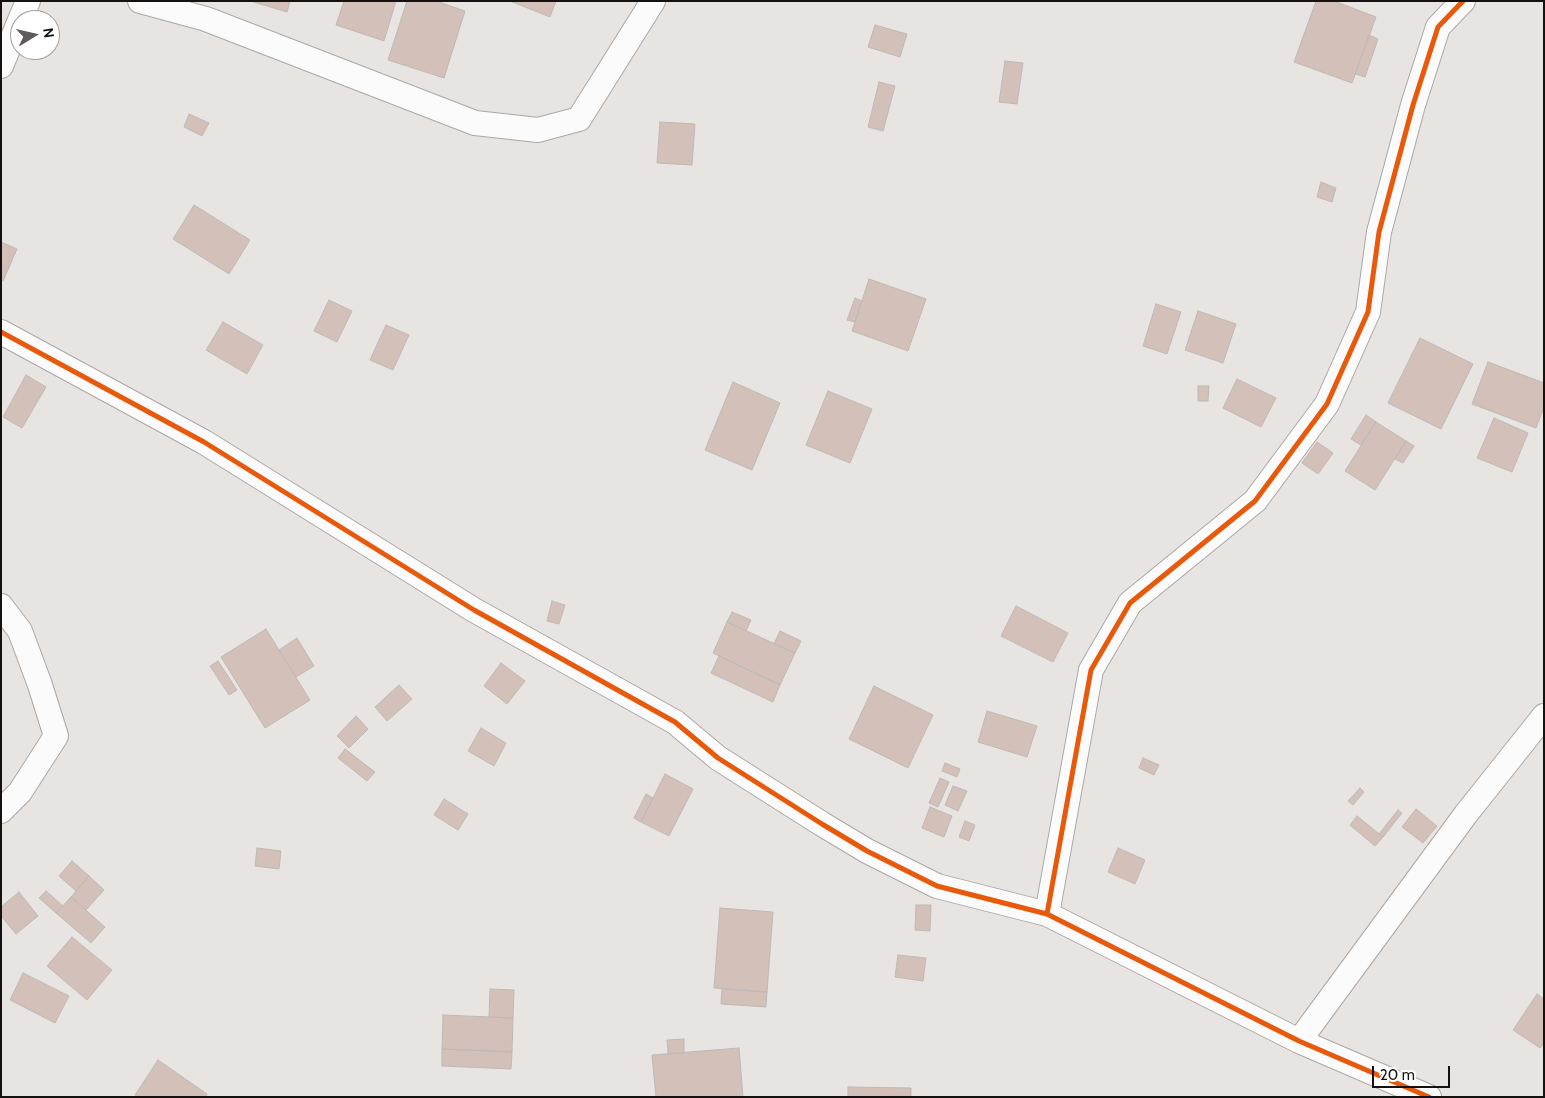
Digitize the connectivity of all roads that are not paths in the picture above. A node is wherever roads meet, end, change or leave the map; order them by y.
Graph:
1 (140, 1) edge
2 (653, 1) edge
3 (1463, 1) edge
4 (10, 44) edge
5 (1, 66) edge
6 (1, 332) edge
7 (1, 606) edge
8 (1544, 716) edge
9 (1, 811) edge
10 (1047, 914) junction
11 (1298, 1042) junction
12 (1429, 1097) edge

1 - 2 street
3 - 10 street
4 - 5 street
6 - 10 street
7 - 9 street
8 - 11 street
10 - 11 street
11 - 12 street

